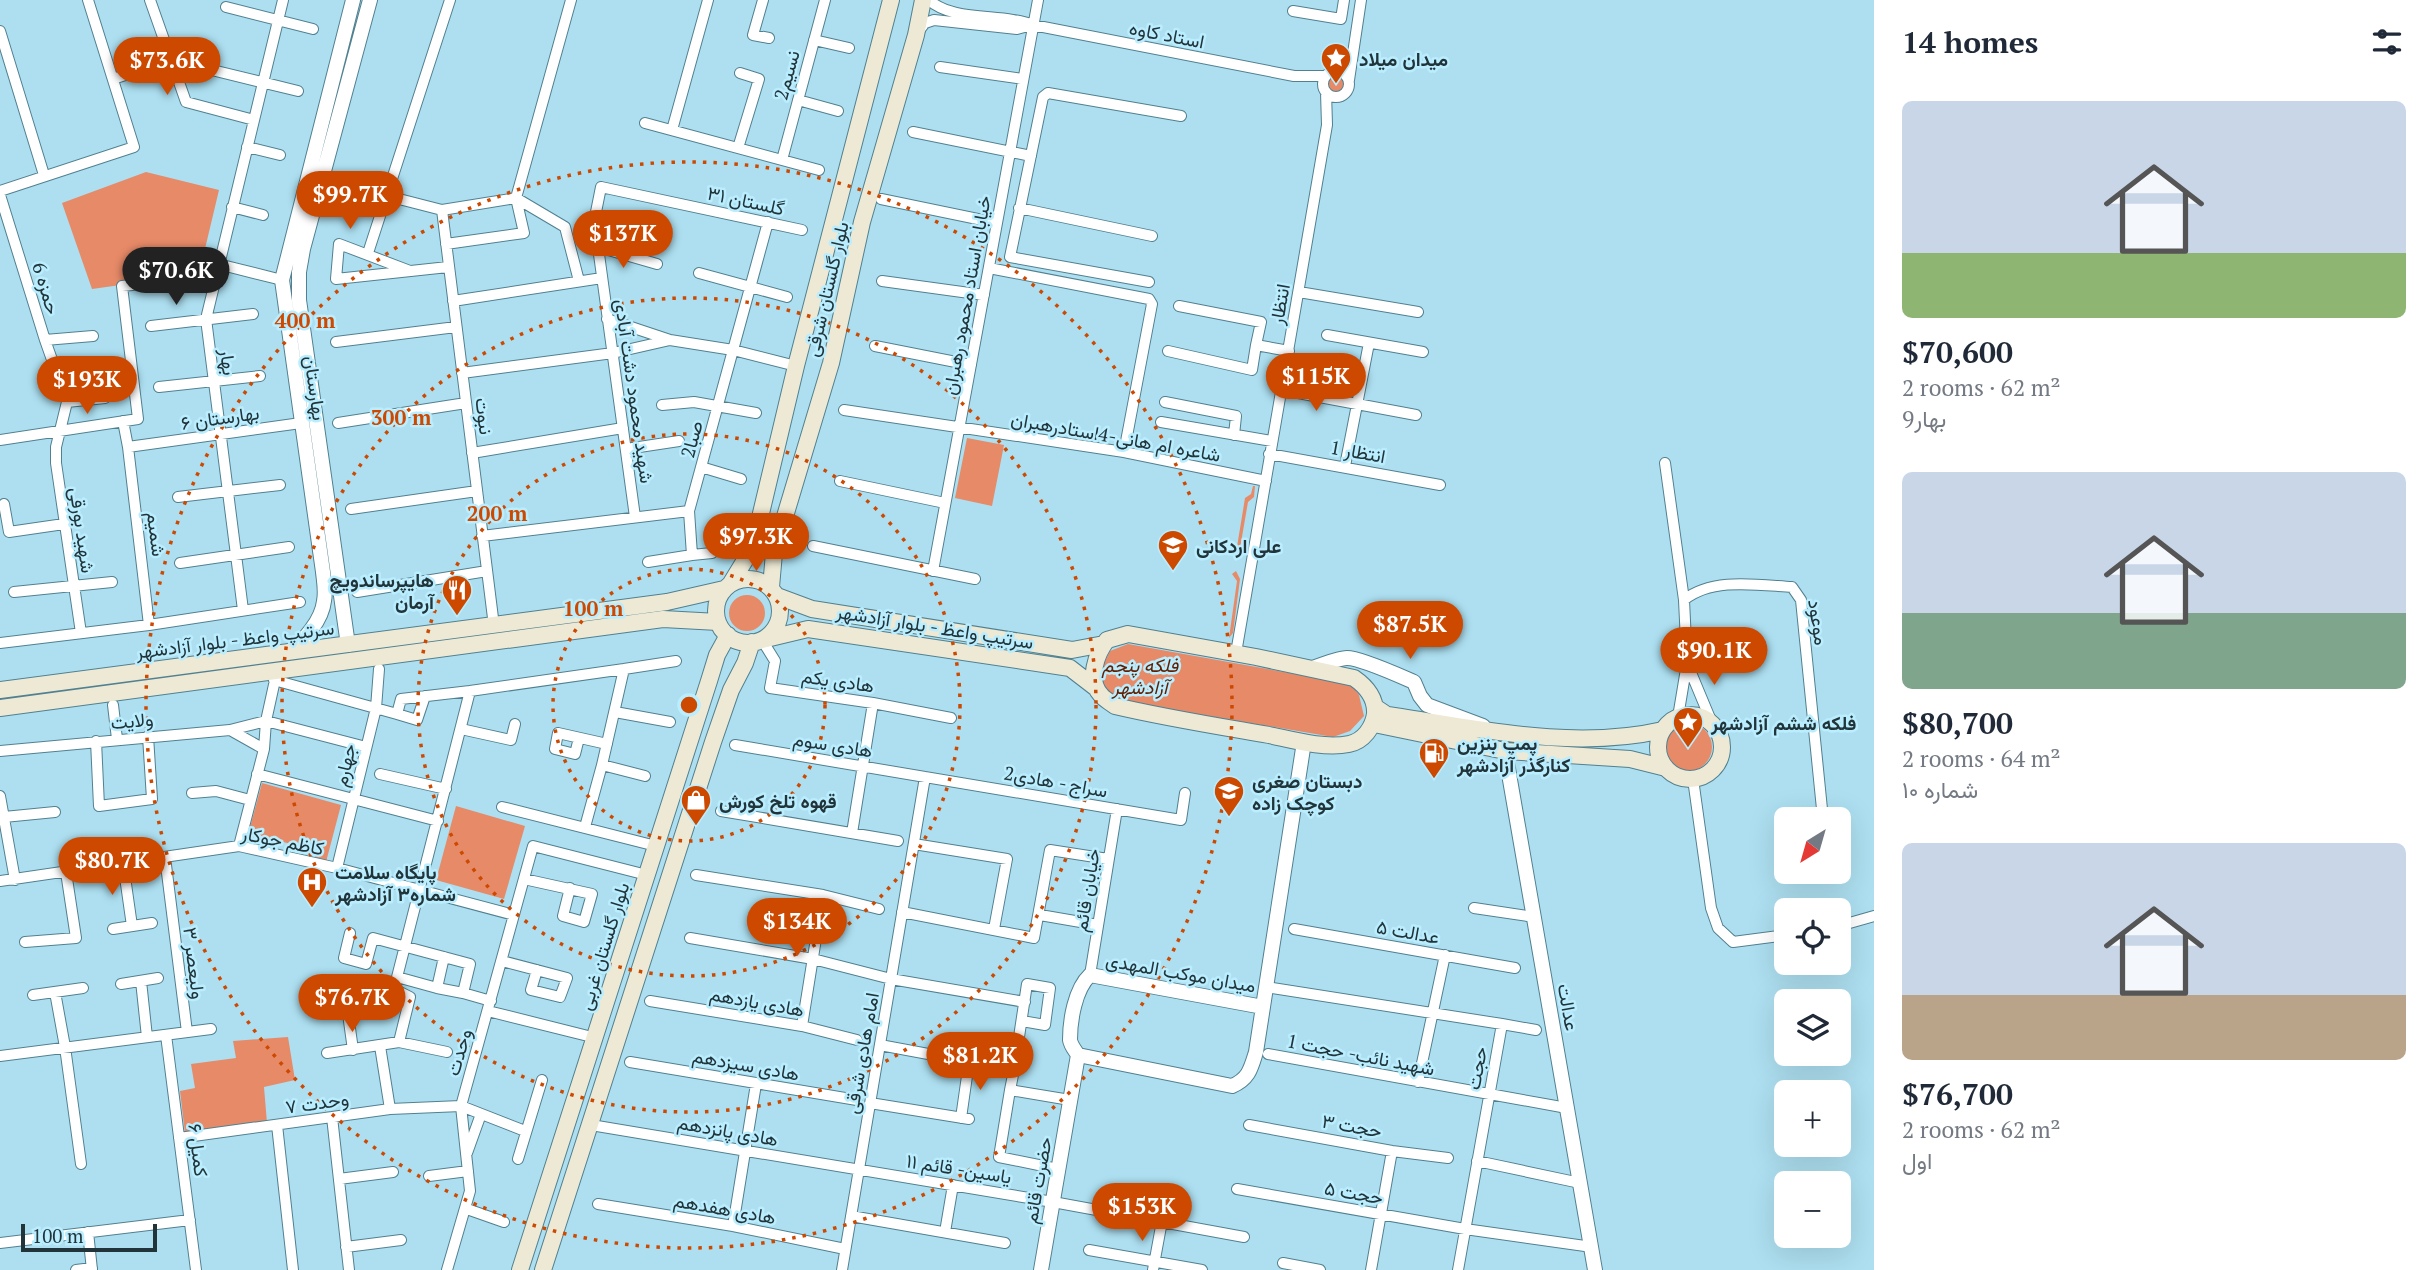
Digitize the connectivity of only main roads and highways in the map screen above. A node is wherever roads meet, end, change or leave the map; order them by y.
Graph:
1 (891, 0) edge
2 (923, 0) edge
3 (836, 213) junction
4 (862, 222) junction
5 (753, 547) junction
6 (774, 553) junction
7 (728, 586) junction
8 (774, 592) junction
9 (688, 596) junction
10 (687, 618) junction
11 (723, 628) junction
12 (757, 641) junction
13 (1104, 644) junction
14 (709, 681) junction
15 (1096, 688) junction
16 (0, 690) edge
17 (731, 690) junction
18 (1375, 707) junction
19 (0, 708) edge
20 (1374, 724) junction
21 (1663, 730) junction
22 (1631, 737) junction
23 (1630, 759) junction
24 (1666, 768) junction
25 (520, 1270) edge
26 (543, 1270) edge

1 - 3 main road, بلوار گلستان شرقی
2 - 4 main road, بلوار گلستان شرقی
3 - 4 main road
3 - 5 main road, بلوار گلستان شرقی
4 - 6 main road, بلوار گلستان شرقی
5 - 6 main road
5 - 7 main road, بلوار گلستان شرقی
6 - 8 main road, بلوار گلستان شرقی
7 - 8 main road
7 - 9 main road, سرتیپ واعظ - بلوار آزادشهر
7 - 11 main road
8 - 12 main road
8 - 13 main road, سرتیپ واعظ - بلوار آزادشهر
9 - 10 main road
9 - 16 main road, سرتیپ واعظ - بلوار آزادشهر
10 - 11 main road, سرتیپ واعظ - بلوار آزادشهر
10 - 19 main road, سرتیپ واعظ - بلوار آزادشهر
11 - 12 main road
11 - 14 main road, بلوار گلستان غربی
12 - 15 main road, سرتیپ واعظ - بلوار آزادشهر
12 - 17 main road
13 - 15 main road
13 - 18 main road, سرتیپ واعظ - بلوار آزادشهر
14 - 17 main road
14 - 25 main road, بلوار گلستان غربی
15 - 20 main road, سرتیپ واعظ - بلوار آزادشهر
17 - 26 main road
18 - 20 main road
18 - 22 main road
20 - 23 main road
21 - 22 main road
21 - 24 main road
21 - 24 main road
22 - 23 main road
23 - 24 main road

